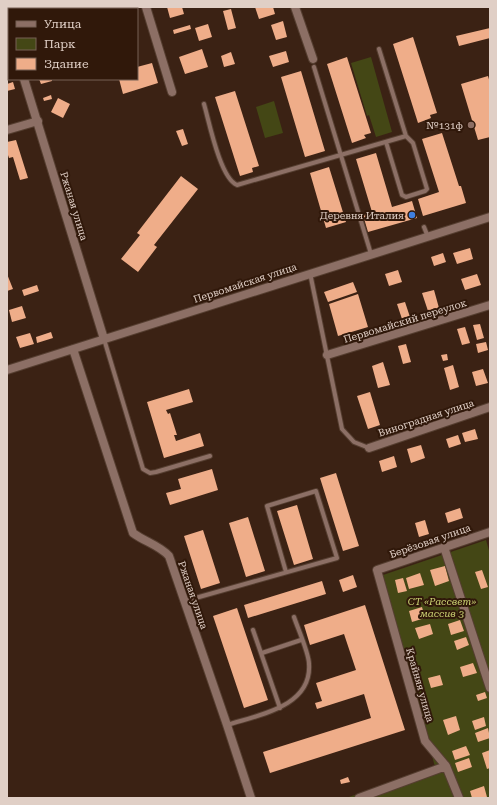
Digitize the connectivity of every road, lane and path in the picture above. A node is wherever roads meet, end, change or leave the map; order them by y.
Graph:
1 (146, 7) edge
2 (295, 7) edge
3 (379, 49) dead end
4 (314, 63) joint
5 (24, 80) edge
6 (172, 92) dead end
7 (204, 104) dead end
8 (38, 121) junction
9 (7, 130) edge
10 (406, 136) junction
11 (386, 142) junction
12 (341, 156) junction
13 (490, 217) edge
14 (424, 227) dead end
15 (428, 237) junction
16 (370, 254) junction
17 (310, 273) junction
18 (490, 305) edge
19 (104, 339) junction
20 (73, 349) junction
21 (327, 355) junction
22 (7, 370) edge
23 (490, 407) edge
24 (369, 448) joint
25 (210, 456) dead end
26 (490, 532) edge
27 (444, 547) junction
28 (377, 570) joint
29 (286, 572) junction
30 (185, 601) junction
31 (294, 618) dead end
32 (253, 630) dead end
33 (301, 640) junction
34 (262, 653) junction
35 (490, 688) edge
36 (280, 708) junction
37 (227, 725) junction
38 (446, 766) junction
39 (251, 798) edge
40 (359, 798) edge
41 (459, 798) edge

1 - 6 street
2 - 4 street
3 - 10 lane
4 - 12 lane
5 - 8 street, Ржаная улица
7 - 12 lane
8 - 9 street
8 - 19 street, Ржаная улица
10 - 11 lane
10 - 11 lane
11 - 12 lane
12 - 16 lane
13 - 15 street, Первомайская улица
14 - 15 lane
15 - 16 street, Первомайская улица
16 - 17 street, Первомайская улица
17 - 19 street, Первомайская улица
17 - 21 lane
18 - 21 street, Первомайский переулок
19 - 20 street, Первомайская улица
19 - 25 lane
20 - 22 street, Первомайская улица
20 - 30 street, Ржаная улица
21 - 24 lane
23 - 24 street, Виноградная улица
26 - 27 street, Берёзовая улица
27 - 28 street, Берёзовая улица
27 - 35 street
28 - 38 street, Крайняя улица
29 - 29 lane
29 - 30 lane
30 - 37 street, Ржаная улица
31 - 33 lane
32 - 34 lane
33 - 34 lane
33 - 36 lane
34 - 36 lane
36 - 37 lane
37 - 39 street, Ржаная улица
38 - 40 street
38 - 41 street, Крайняя улица

